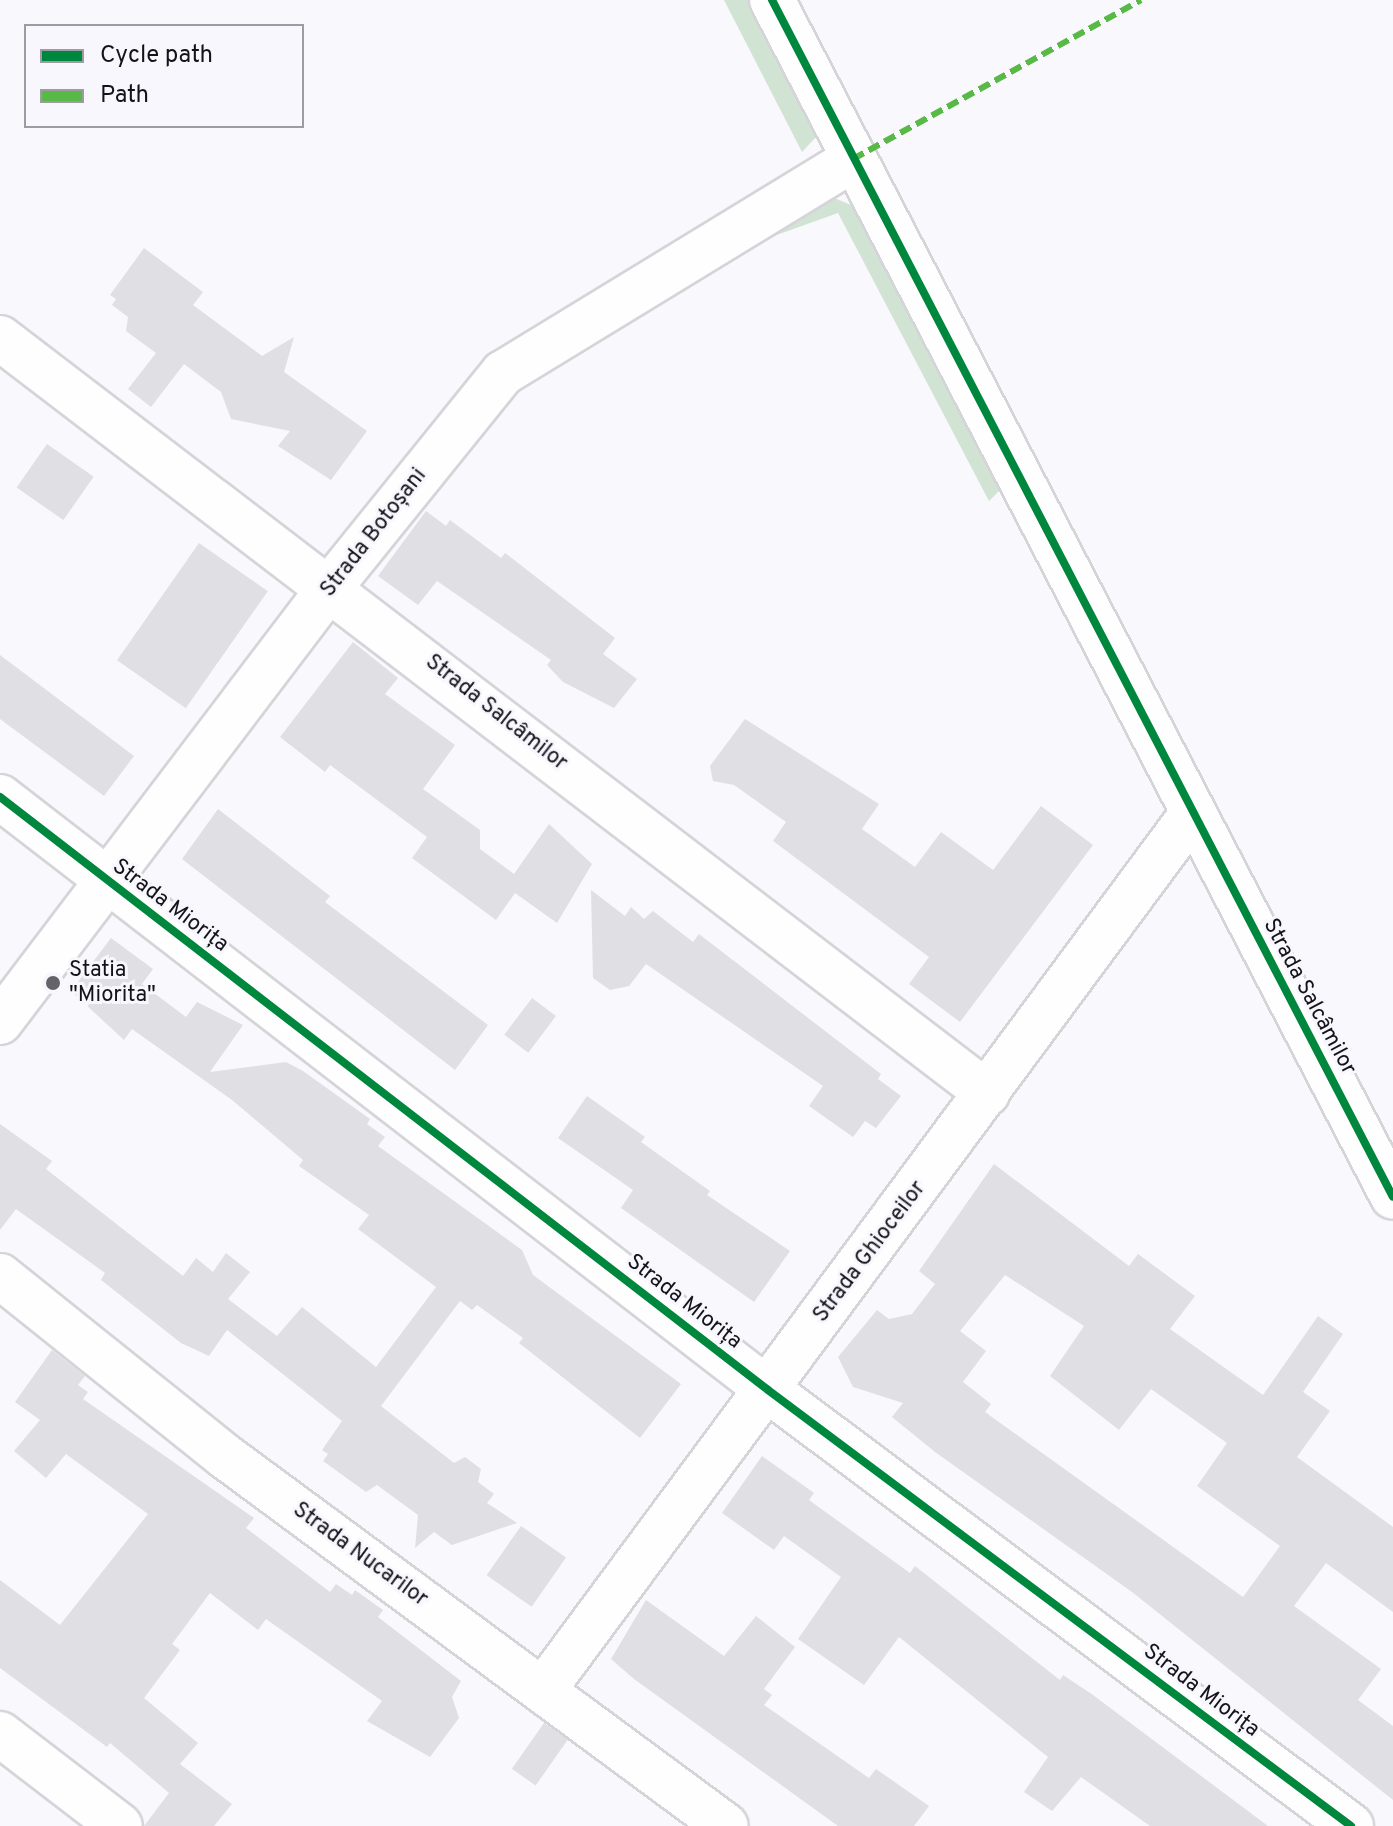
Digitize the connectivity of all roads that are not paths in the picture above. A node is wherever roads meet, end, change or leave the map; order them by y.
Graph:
1 (772, 0) edge
2 (853, 159) junction
3 (0, 338) edge
4 (331, 586) junction
5 (0, 797) edge
6 (1193, 813) junction
7 (109, 882) junction
8 (0, 1022) edge
9 (987, 1093) junction
10 (1393, 1197) edge
11 (0, 1276) edge
12 (768, 1390) junction
13 (544, 1689) junction
14 (0, 1734) edge
15 (120, 1826) edge
16 (726, 1826) edge
17 (1351, 1826) edge

1 - 2 street, Strada Salcâmilor
2 - 4 street, Strada Botoșani
2 - 6 street, Strada Salcâmilor
3 - 4 street, Strada Salcâmilor
4 - 7 street, Strada Botoșani
4 - 9 street, Strada Salcâmilor
5 - 7 street, Strada Miorița
6 - 9 street, Strada Ghioceilor
6 - 10 street, Strada Salcâmilor
7 - 8 street, Strada Botoșani
7 - 12 street, Strada Miorița
9 - 12 street, Strada Ghioceilor
11 - 13 street, Strada Nucarilor
12 - 13 street, Strada Ghioceilor
12 - 17 street, Strada Miorița
13 - 16 street, Strada Nucarilor
14 - 15 street

